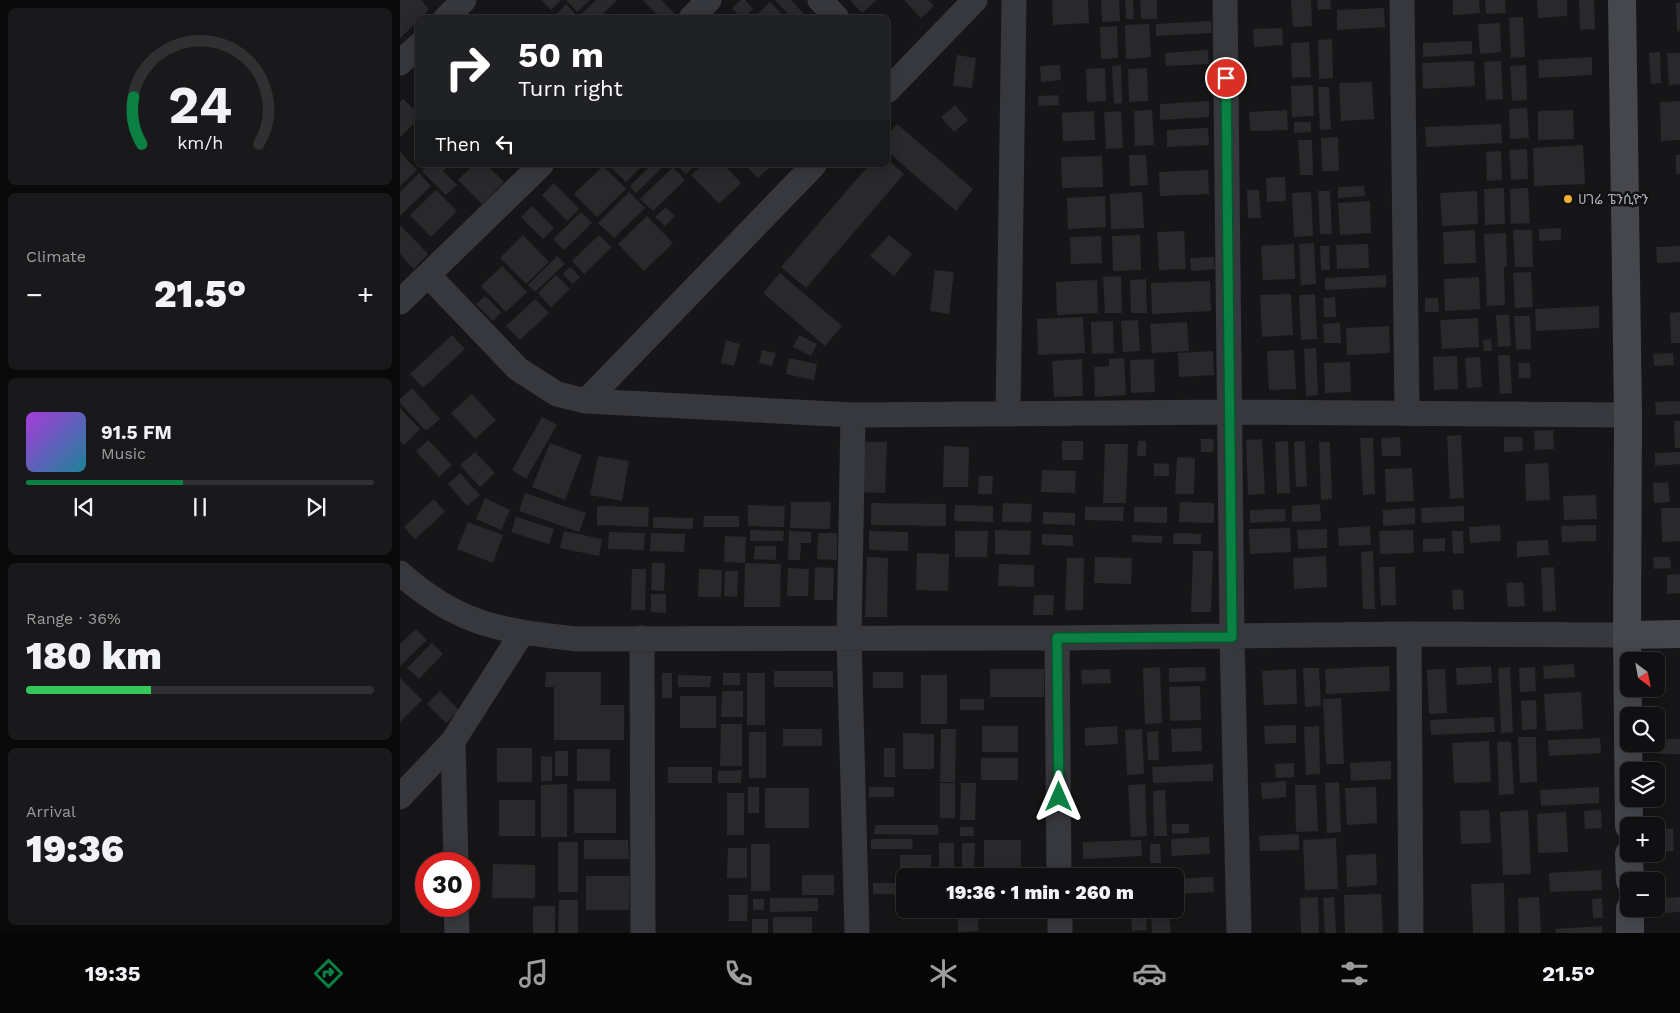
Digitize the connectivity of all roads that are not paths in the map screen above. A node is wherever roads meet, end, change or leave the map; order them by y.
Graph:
1 (464, 0) edge
2 (708, 0) edge
3 (820, 0) edge
4 (975, 0) edge
5 (1014, 0) edge
6 (1225, 0) edge
7 (1402, 0) edge
8 (1622, 0) edge
9 (449, 15) edge
10 (694, 15) edge
11 (834, 15) edge
12 (415, 49) edge
13 (400, 63) edge
14 (891, 79) edge
15 (538, 167) edge
16 (812, 167) edge
17 (428, 275) junction
18 (400, 302) edge
19 (586, 401) junction
20 (1229, 412) junction
21 (1407, 412) junction
22 (1008, 414) junction
23 (853, 415) junction
24 (1628, 415) junction
25 (400, 573) edge
26 (522, 633) junction
27 (1409, 634) junction
28 (1680, 634) edge
29 (1627, 635) junction
30 (1232, 637) junction
31 (642, 638) junction
32 (849, 638) junction
33 (1057, 638) junction
34 (453, 741) junction
35 (400, 797) edge
36 (1629, 817) edge
37 (456, 852) edge
38 (1059, 868) edge
39 (456, 917) edge
40 (1630, 917) edge
41 (1060, 918) edge
42 (457, 933) edge
43 (643, 933) edge
44 (857, 933) edge
45 (1060, 933) edge
46 (1238, 933) edge
47 (1411, 933) edge
48 (1630, 933) edge

1 - 9 street
2 - 10 street
3 - 11 street
4 - 14 street
5 - 22 street
6 - 20 street
7 - 21 street
8 - 24 street
12 - 13 street
15 - 17 street
16 - 19 street
17 - 18 street
17 - 19 street
19 - 23 street
20 - 21 street
20 - 22 street
20 - 30 street
21 - 24 street
22 - 23 street
23 - 32 street
24 - 29 street
25 - 26 street
26 - 31 street
26 - 34 street
27 - 29 street
27 - 30 street
27 - 47 street
28 - 29 street
29 - 36 street
30 - 33 street
30 - 46 street
31 - 32 street
31 - 43 street
32 - 33 street
32 - 44 street
33 - 38 street
34 - 35 street
34 - 37 street
39 - 42 street
40 - 48 street
41 - 45 street

